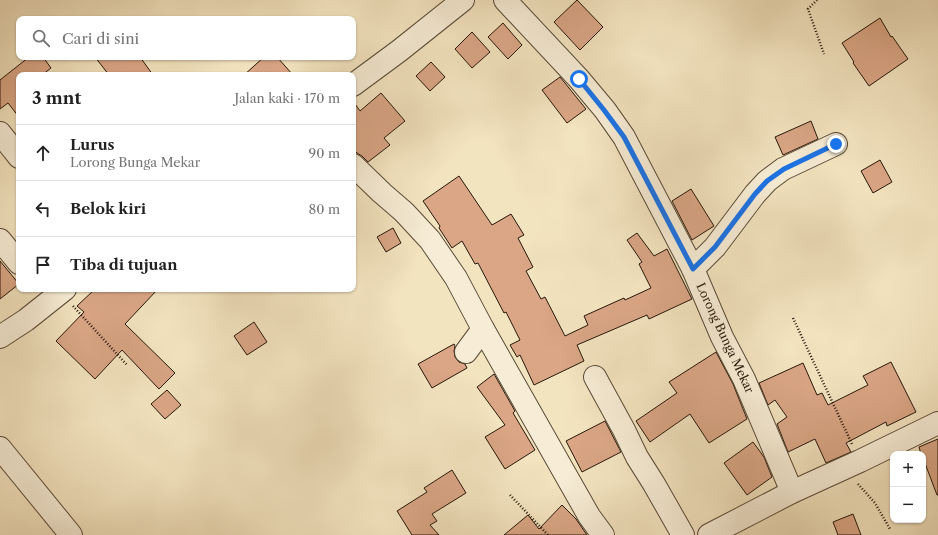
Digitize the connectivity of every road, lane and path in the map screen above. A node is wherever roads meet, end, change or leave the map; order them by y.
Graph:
1 (463, 0) edge
2 (505, 0) edge
3 (817, 0) edge
4 (824, 54) dead end
5 (356, 83) edge
6 (0, 133) edge
7 (836, 144) dead end
8 (16, 153) edge
9 (356, 168) edge
10 (0, 240) edge
11 (16, 259) edge
12 (693, 269) junction
13 (54, 293) edge
14 (793, 318) dead end
15 (483, 329) junction
16 (0, 337) edge
17 (466, 352) dead end
18 (127, 365) dead end
19 (595, 378) dead end
20 (938, 423) edge
21 (0, 448) edge
22 (852, 465) junction
23 (792, 492) junction
24 (510, 495) dead end
25 (890, 529) dead end
26 (71, 535) edge
27 (548, 535) edge
28 (603, 535) edge
29 (683, 535) edge
30 (709, 535) edge

1 - 5 street
2 - 12 street, Lorong Bunga Mekar
3 - 4 path
6 - 8 street
7 - 12 street
9 - 15 street
10 - 11 street
12 - 23 street, Lorong Bunga Mekar
13 - 16 street
13 - 18 path
14 - 22 path
15 - 17 street
15 - 28 street
19 - 29 street
20 - 22 street
21 - 26 street
22 - 23 street
22 - 25 path
23 - 30 street
24 - 27 path

